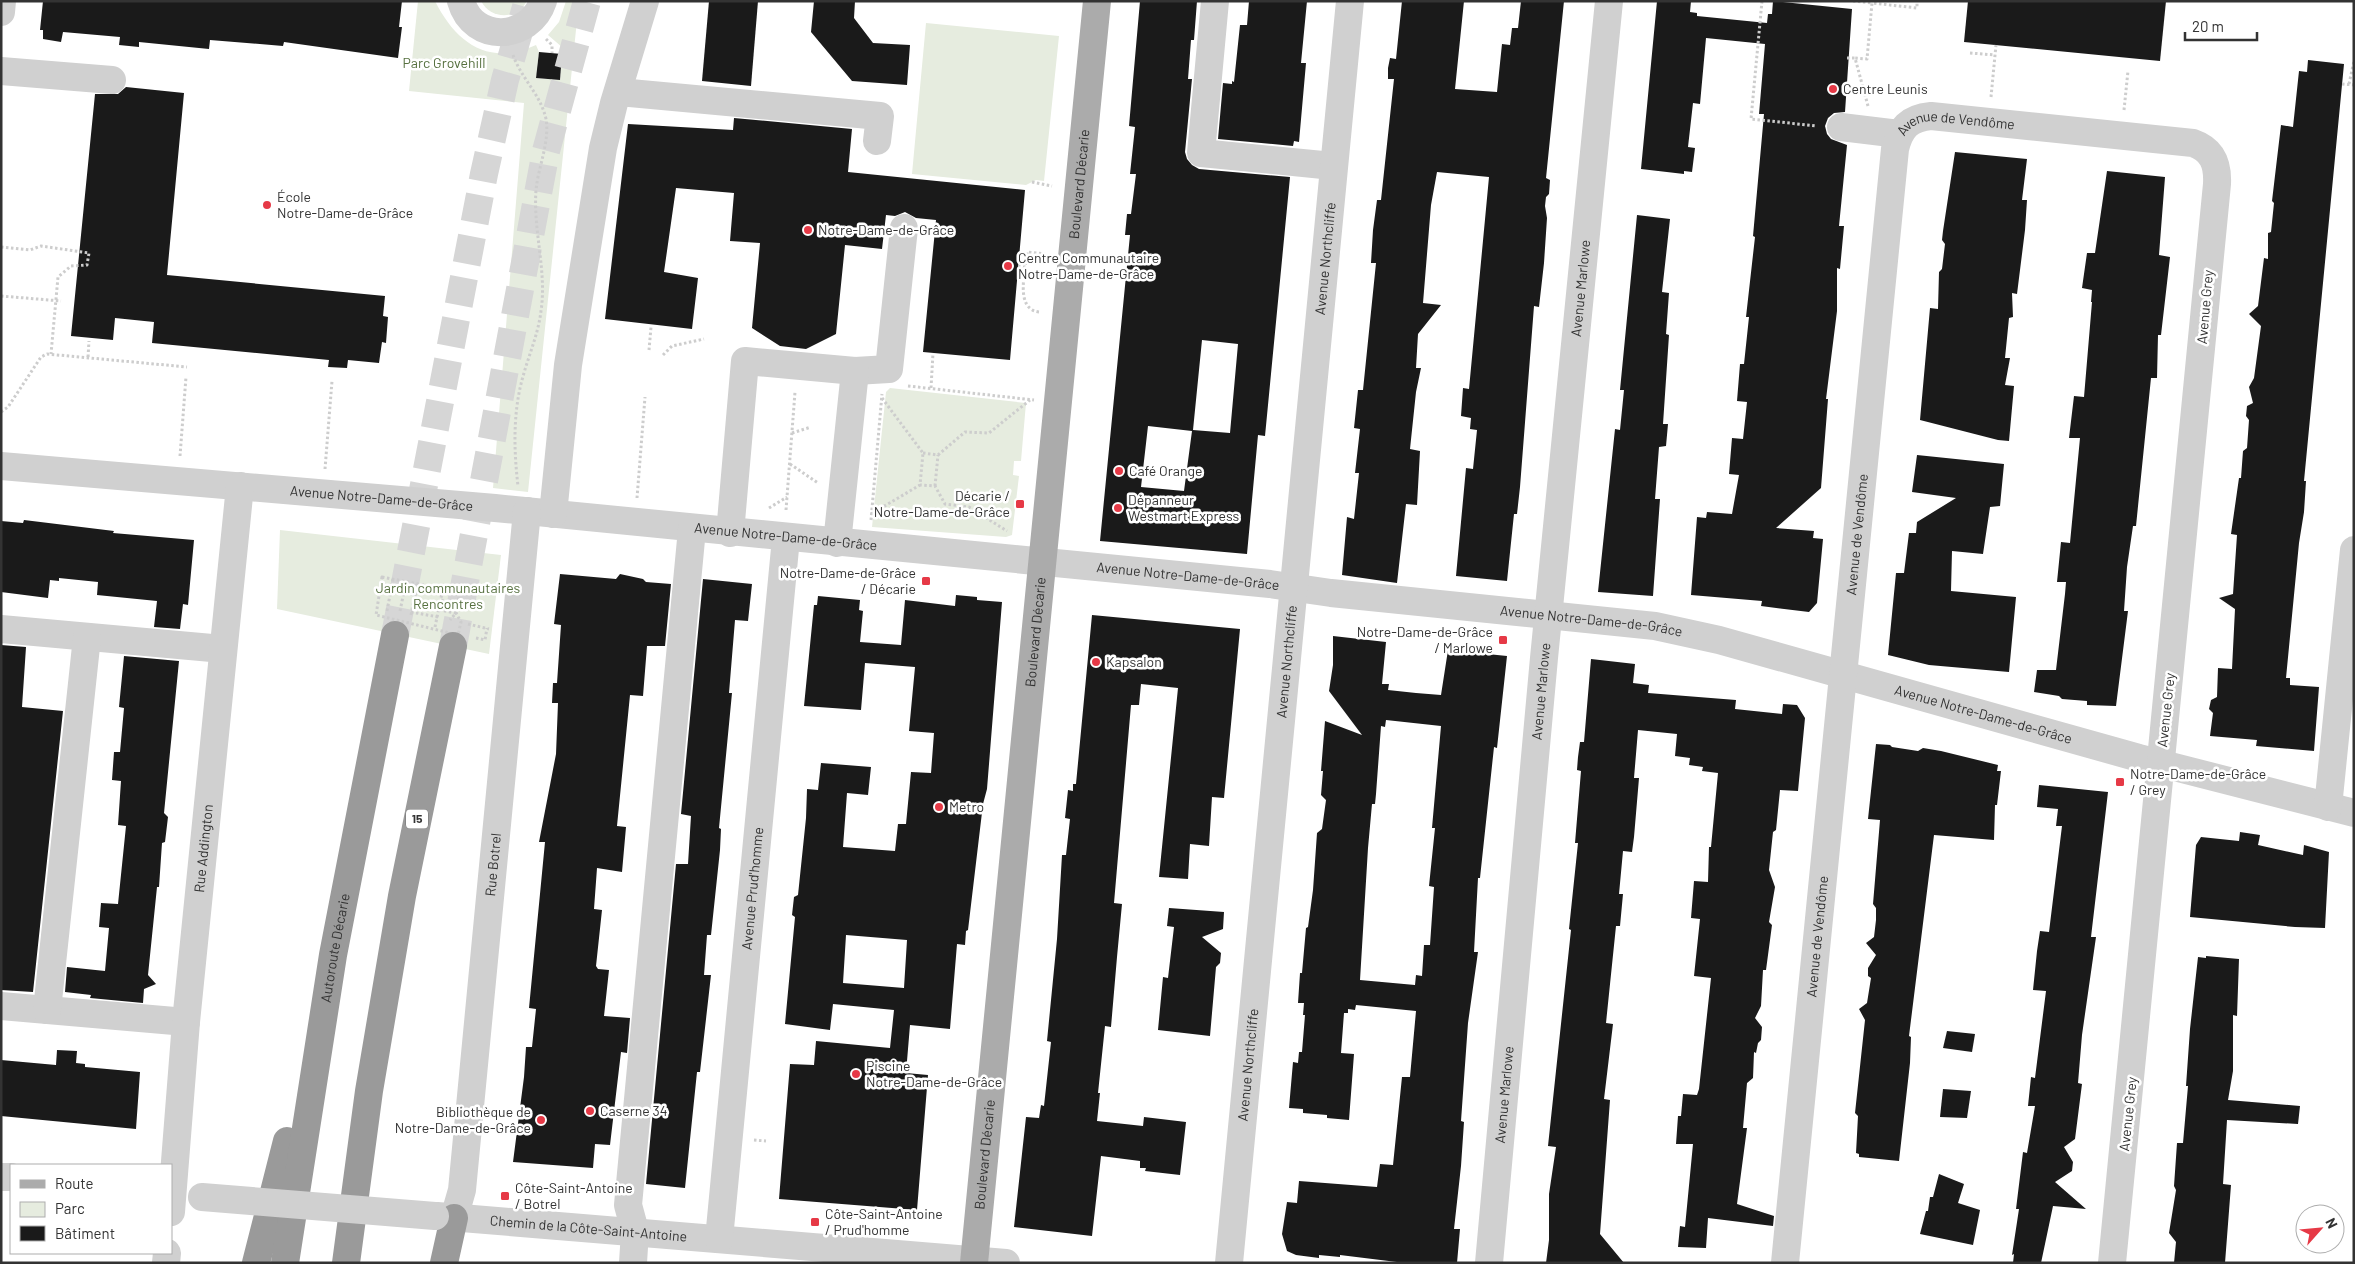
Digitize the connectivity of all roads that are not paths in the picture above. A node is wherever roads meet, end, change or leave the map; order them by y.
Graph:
1 (2, 1) edge
2 (461, 1) edge
3 (543, 1) edge
4 (645, 1) edge
5 (1097, 1) edge
6 (1215, 1) edge
7 (1350, 1) edge
8 (1609, 1) edge
9 (1, 12) edge
10 (1, 71) edge
11 (93, 85) dead end
12 (619, 92) junction
13 (1833, 127) road end
14 (1899, 134) junction
15 (877, 141) dead end
16 (2214, 158) joint
17 (1333, 166) junction
18 (904, 228) dead end
19 (855, 371) junction
20 (1, 466) edge
21 (240, 486) junction
22 (533, 506) junction
23 (786, 525) junction
24 (692, 529) junction
25 (730, 533) junction
26 (837, 543) junction
27 (2354, 550) edge
28 (1042, 562) junction
29 (1293, 588) junction
30 (1550, 615) junction
31 (397, 623) tunnel mouth
32 (1, 629) edge
33 (449, 630) tunnel mouth
34 (87, 637) junction
35 (223, 649) junction
36 (1844, 676) junction
37 (2161, 763) junction
38 (2341, 810) edge
39 (333, 955) junction
40 (1, 1006) edge
41 (47, 1010) junction
42 (186, 1022) junction
43 (172, 1199) edge
44 (445, 1217) junction
45 (635, 1231) junction
46 (719, 1239) junction
47 (974, 1261) edge
48 (256, 1263) edge
49 (285, 1263) edge
50 (346, 1263) edge
51 (444, 1263) edge
52 (632, 1263) edge
53 (1006, 1263) edge
54 (1229, 1263) edge
55 (1489, 1263) edge
56 (1785, 1263) edge
57 (2112, 1263) edge

1 - 9 street
2 - 3 street
4 - 12 street, Rue Botrel
5 - 28 main road, Boulevard Décarie
6 - 17 street
7 - 17 street, Avenue Northcliffe
8 - 30 street, Avenue Marlowe
10 - 11 street
12 - 15 street
12 - 22 street, Rue Botrel
13 - 14 street
14 - 16 street, Avenue de Vendôme
14 - 36 street, Avenue de Vendôme
16 - 37 street, Avenue Grey
17 - 29 street, Avenue Northcliffe
18 - 19 street
19 - 25 street
19 - 26 street
20 - 21 street, Avenue Notre-Dame-de-Grâce
21 - 22 street, Avenue Notre-Dame-de-Grâce
21 - 35 street, Rue Addington
22 - 24 street, Avenue Notre-Dame-de-Grâce
22 - 44 street, Rue Botrel
23 - 25 street, Avenue Notre-Dame-de-Grâce
23 - 26 street, Avenue Notre-Dame-de-Grâce
23 - 46 street, Avenue Prud'homme
24 - 25 street, Avenue Notre-Dame-de-Grâce
24 - 45 street
26 - 28 street, Avenue Notre-Dame-de-Grâce
27 - 38 street
28 - 29 street, Avenue Notre-Dame-de-Grâce
28 - 47 main road, Boulevard Décarie
29 - 30 street, Avenue Notre-Dame-de-Grâce
29 - 54 street, Avenue Northcliffe
30 - 36 street, Avenue Notre-Dame-de-Grâce
30 - 55 street, Avenue Marlowe
31 - 39 highway, Autoroute Décarie
32 - 34 street
33 - 50 highway, 15
34 - 35 street
34 - 41 street
35 - 42 street, Rue Addington
36 - 37 street, Avenue Notre-Dame-de-Grâce
36 - 56 street, Avenue de Vendôme
37 - 38 street, Avenue Notre-Dame-de-Grâce
37 - 57 street, Avenue Grey
39 - 48 highway
39 - 49 highway, Autoroute Décarie
40 - 41 street
41 - 42 street
42 - 43 street, Rue Addington
43 - 44 street, Chemin de la Côte-Saint-Antoine, bridge
44 - 45 street, Chemin de la Côte-Saint-Antoine
44 - 51 highway
45 - 46 street, Chemin de la Côte-Saint-Antoine
45 - 52 street
46 - 47 street, Chemin de la Côte-Saint-Antoine
47 - 53 street, Chemin de la Côte-Saint-Antoine

